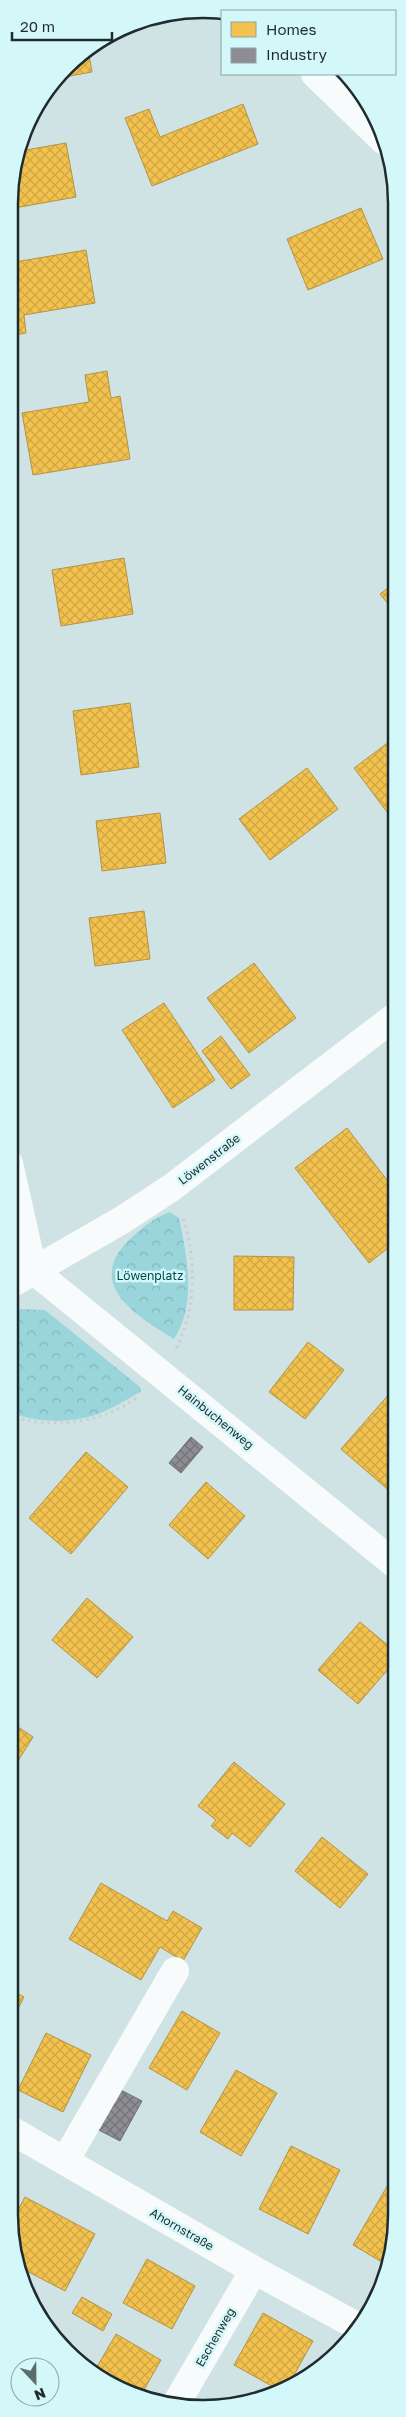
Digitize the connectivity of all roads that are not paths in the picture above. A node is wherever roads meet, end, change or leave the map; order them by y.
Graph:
1 (316, 75) edge
2 (373, 131) edge
3 (388, 1022) edge
4 (18, 1203) edge
5 (33, 1270) junction
6 (18, 1279) edge
7 (388, 1559) edge
8 (175, 1971) dead end
9 (18, 2134) edge
10 (65, 2161) junction
11 (254, 2270) junction
12 (352, 2324) edge
13 (179, 2398) edge

1 - 2 street
3 - 5 street, Löwenstraße
4 - 5 street
5 - 6 street, Löwenstraße
5 - 7 street, Hainbuchenweg
8 - 10 street
9 - 10 street, Ahornstraße
10 - 11 street, Ahornstraße
11 - 12 street, Ahornstraße
11 - 13 street, Eschenweg

